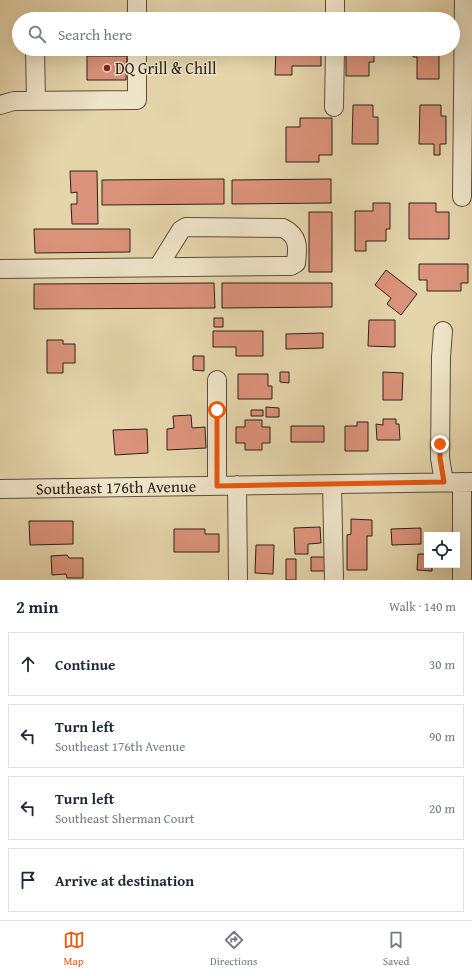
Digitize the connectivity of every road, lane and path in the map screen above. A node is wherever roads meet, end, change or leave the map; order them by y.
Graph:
1 (136, 0) edge
2 (335, 0) edge
3 (464, 0) edge
4 (137, 12) edge
5 (335, 12) edge
6 (35, 56) edge
7 (137, 56) edge
8 (335, 56) edge
9 (36, 101) junction
10 (0, 105) edge
11 (334, 107) dead end
12 (462, 197) dead end
13 (158, 268) junction
14 (0, 269) edge
15 (443, 331) dead end
16 (218, 380) dead end
17 (444, 482) junction
18 (467, 482) edge
19 (332, 484) junction
20 (237, 485) junction
21 (217, 486) junction
22 (0, 489) edge
23 (238, 580) edge
24 (334, 580) edge
25 (462, 580) edge

1 - 4 street
2 - 5 street
3 - 12 street
6 - 9 street
7 - 9 street
8 - 11 street
9 - 10 street
13 - 13 street
13 - 14 street
15 - 17 street
16 - 21 street
17 - 18 street, Southeast 176th Avenue
17 - 19 street, Southeast 176th Avenue
18 - 25 street
19 - 20 street, Southeast 176th Avenue
19 - 24 street
20 - 21 street, Southeast 176th Avenue
20 - 23 street
21 - 22 street, Southeast 176th Avenue

